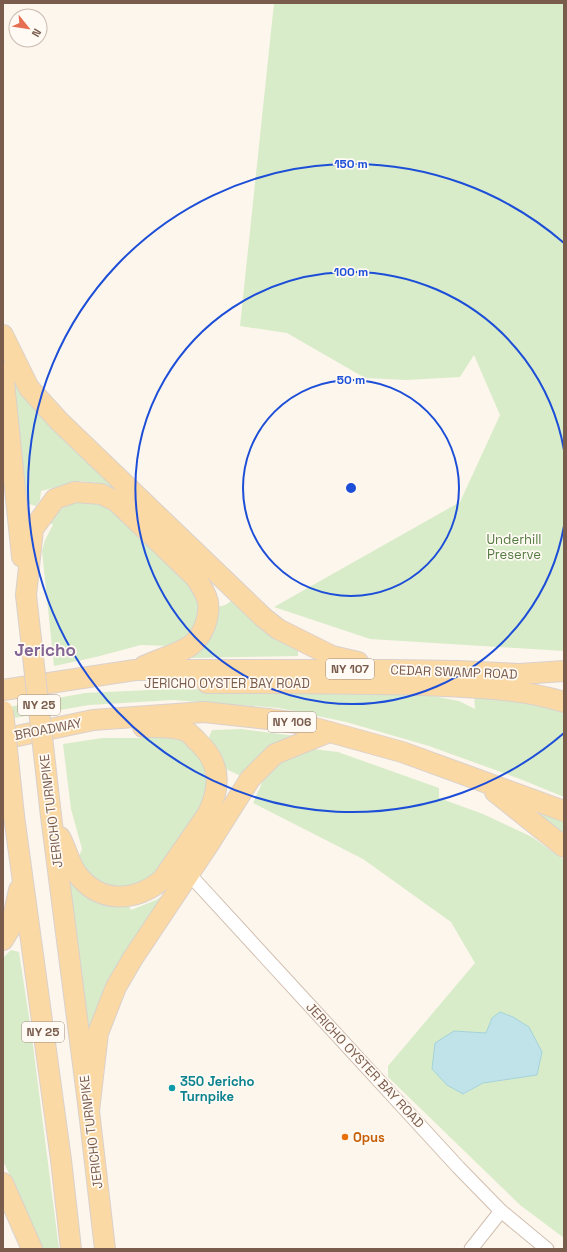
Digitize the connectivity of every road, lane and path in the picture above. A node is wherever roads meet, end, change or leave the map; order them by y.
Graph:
1 (3, 335) edge
2 (3, 372) edge
3 (26, 595) junction
4 (135, 670) junction
5 (389, 670) junction
6 (564, 671) edge
7 (6, 690) edge
8 (564, 702) edge
9 (3, 710) edge
10 (93, 720) junction
11 (329, 732) junction
12 (3, 739) edge
13 (482, 782) junction
14 (564, 811) edge
15 (51, 816) junction
16 (564, 847) edge
17 (189, 874) junction
18 (22, 876) junction
19 (3, 940) edge
20 (89, 1111) junction
21 (3, 1183) edge
22 (500, 1211) junction
23 (32, 1249) edge
24 (71, 1249) edge
25 (105, 1249) edge
26 (471, 1249) edge
27 (547, 1249) edge

1 - 5 main road
2 - 3 main road, JERICHO TURNPIKE / NY 25
3 - 4 main road
3 - 15 main road, JERICHO TURNPIKE / NY 25, bridge
4 - 5 main road, CEDAR SWAMP ROAD / NY 107
4 - 7 main road, CEDAR SWAMP ROAD / NY 107
5 - 6 main road, CEDAR SWAMP ROAD / NY 107
7 - 8 main road, JERICHO OYSTER BAY ROAD
9 - 18 main road, NY 25, bridge
10 - 11 main road, NY 106
10 - 12 main road, BROADWAY / NY 106
10 - 15 main road
11 - 13 main road, NY 106
11 - 17 main road
13 - 14 main road
13 - 16 main road, NY 106
15 - 20 main road, JERICHO TURNPIKE / NY 25
17 - 20 main road
17 - 22 street, JERICHO OYSTER BAY ROAD
18 - 19 main road
18 - 24 main road, NY 25
20 - 25 main road, JERICHO TURNPIKE / NY 25
21 - 23 main road
22 - 26 street
22 - 27 street, JERICHO OYSTER BAY ROAD

